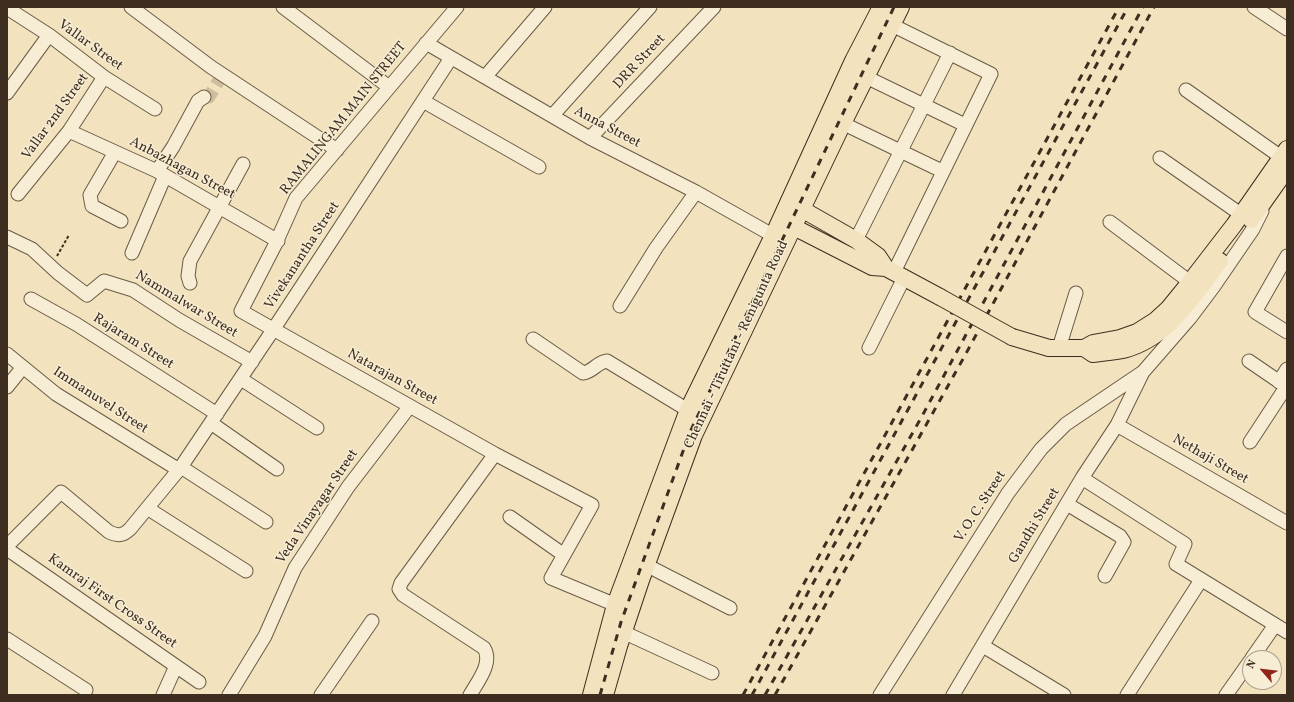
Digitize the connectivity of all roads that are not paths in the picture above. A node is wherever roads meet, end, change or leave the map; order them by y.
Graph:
1 (131, 7) edge
2 (283, 7) edge
3 (545, 7) edge
4 (650, 7) edge
5 (714, 7) edge
6 (882, 7) edge
7 (900, 7) edge
8 (1254, 7) edge
9 (7, 8) edge
10 (455, 8) edge
11 (892, 25) junction
12 (1287, 29) edge
13 (49, 35) junction
14 (426, 43) junction
15 (950, 53) junction
16 (451, 58) junction
17 (104, 77) junction
18 (485, 77) junction
19 (866, 77) junction
20 (389, 87) junction
21 (1186, 90) dead end
22 (7, 93) edge
23 (204, 98) tunnel mouth
24 (423, 101) junction
25 (844, 103) junction
26 (924, 104) junction
27 (155, 109) dead end
28 (552, 116) junction
29 (842, 123) junction
30 (965, 125) junction
31 (69, 131) junction
32 (590, 138) junction
33 (337, 150) junction
34 (115, 152) junction
35 (900, 152) junction
36 (1160, 158) dead end
37 (1285, 158) edge
38 (243, 164) dead end
39 (539, 167) dead end
40 (942, 171) junction
41 (161, 174) junction
42 (696, 192) junction
43 (18, 194) dead end
44 (1265, 200) junction
45 (220, 206) junction
46 (796, 206) junction
47 (121, 222) dead end
48 (1110, 222) dead end
49 (1239, 224) junction
50 (783, 228) junction
51 (7, 237) edge
52 (278, 240) junction
53 (856, 240) junction
54 (132, 253) dead end
55 (1287, 256) edge
56 (894, 273) junction
57 (1283, 276) edge
58 (1190, 282) junction
59 (190, 283) dead end
60 (1076, 293) dead end
61 (31, 299) dead end
62 (620, 306) dead end
63 (273, 330) junction
64 (1287, 332) edge
65 (533, 339) dead end
66 (869, 348) dead end
67 (1059, 348) junction
68 (1084, 348) junction
69 (7, 354) edge
70 (1249, 361) dead end
71 (252, 362) junction
72 (23, 368) junction
73 (1287, 369) edge
74 (1143, 372) junction
75 (241, 379) junction
76 (1284, 385) edge
77 (7, 387) edge
78 (410, 406) junction
79 (695, 414) junction
80 (214, 419) junction
81 (1117, 425) junction
82 (316, 428) dead end
83 (1250, 442) dead end
84 (495, 454) junction
85 (180, 469) junction
86 (277, 469) dead end
87 (1082, 478) junction
88 (1067, 504) junction
89 (146, 508) junction
90 (510, 517) dead end
91 (266, 522) dead end
92 (1287, 523) edge
93 (7, 548) edge
94 (564, 555) junction
95 (646, 565) junction
96 (246, 571) dead end
97 (1105, 576) dead end
98 (1201, 580) junction
99 (623, 608) junction
100 (730, 608) dead end
101 (372, 621) dead end
102 (1275, 625) junction
103 (623, 632) junction
104 (1287, 632) edge
105 (7, 639) edge
106 (983, 646) junction
107 (1258, 650) edge
108 (176, 666) junction
109 (712, 672) dead end
110 (1242, 672) edge
111 (199, 682) dead end
112 (86, 690) dead end
113 (882, 694) edge
114 (163, 695) edge
115 (229, 695) edge
116 (321, 695) edge
117 (470, 695) edge
118 (592, 695) edge
119 (604, 695) edge
120 (953, 695) edge
121 (1064, 695) edge
122 (1127, 695) edge
123 (1226, 695) edge

1 - 33 street
2 - 20 street
3 - 18 street
4 - 28 street
5 - 32 street, DRR Street
6 - 25 highway, Chennai - Tiruttani - Renigunta Road
7 - 11 highway, Chennai - Tiruttani - Renigunta Road
8 - 12 street
9 - 13 street, Vallar Street
10 - 14 street, RAMALINGAM MAIN STREET
11 - 15 street
11 - 19 highway, Chennai - Tiruttani - Renigunta Road
13 - 17 street, Vallar Street
13 - 22 street
14 - 16 street, Anna Street
14 - 20 street, RAMALINGAM MAIN STREET
15 - 26 street
15 - 30 street
16 - 18 street, Anna Street
16 - 24 street, Vivekanantha Street
17 - 27 street, Vallar Street
17 - 31 street, Vallar 2nd Street
18 - 28 street, Anna Street
19 - 25 highway, Chennai - Tiruttani - Renigunta Road
19 - 26 street
20 - 33 street, RAMALINGAM MAIN STREET
21 - 37 street
23 - 41 street
24 - 39 street
24 - 63 street, Vivekanantha Street
25 - 29 highway, Chennai - Tiruttani - Renigunta Road
25 - 46 highway, Chennai - Tiruttani - Renigunta Road
26 - 30 street
26 - 35 street
28 - 32 street, Anna Street
29 - 35 street
29 - 46 highway, Chennai - Tiruttani - Renigunta Road
30 - 40 street
31 - 34 street, Anbazhagan Street
31 - 43 street, Vallar 2nd Street
32 - 42 street, Anna Street
33 - 52 street, RAMALINGAM MAIN STREET
34 - 41 street, Anbazhagan Street
34 - 47 street
35 - 40 street
35 - 53 street
36 - 49 street
37 - 44 main road
37 - 49 main road
38 - 45 street
40 - 56 street
41 - 45 street, Anbazhagan Street
41 - 54 street
42 - 50 street, Anna Street
42 - 62 street
44 - 49 main road
44 - 74 street
45 - 52 street, Anbazhagan Street
45 - 59 street
46 - 50 highway, Chennai - Tiruttani - Renigunta Road
46 - 53 main road
48 - 58 street
49 - 58 main road
49 - 68 main road
50 - 56 main road
50 - 79 highway, Chennai - Tiruttani - Renigunta Road
51 - 71 street, Nammalwar Street
52 - 63 street, RAMALINGAM MAIN STREET
53 - 56 main road
55 - 57 street
56 - 66 street
56 - 67 main road, bridge
57 - 64 street
58 - 68 main road
60 - 67 street
61 - 80 street, Rajaram Street
63 - 71 street, Vivekanantha Street
63 - 78 street, Natarajan Street
65 - 79 street
67 - 68 main road
69 - 72 street, Immanuvel Street
70 - 76 street
71 - 75 street, Vivekanantha Street
72 - 77 street
72 - 85 street, Immanuvel Street
73 - 76 street
74 - 81 street, Gandhi Street
74 - 113 street, V. O. C. Street
75 - 80 street, Vivekanantha Street
75 - 82 street
76 - 83 street
78 - 84 street, Natarajan Street
78 - 115 street, Veda Vinayagar Street
79 - 95 highway, Chennai - Tiruttani - Renigunta Road
79 - 99 highway, Chennai - Tiruttani - Renigunta Road
80 - 85 street, Vivekanantha Street
80 - 86 street, Rajaram Street
81 - 87 street, Gandhi Street
81 - 92 street, Nethaji Street
84 - 94 street, Natarajan Street
84 - 117 street
85 - 89 street, Vivekanantha Street
85 - 91 street, Immanuvel Street
87 - 88 street, Gandhi Street
87 - 98 street
88 - 97 street
88 - 106 street, Gandhi Street
89 - 93 street, Vivekanantha Street
89 - 96 street
90 - 94 street
93 - 108 street, Kamraj First Cross Street
94 - 99 street
95 - 99 highway, Chennai - Tiruttani - Renigunta Road
95 - 100 street
98 - 102 street
98 - 122 street
99 - 103 highway, Chennai - Tiruttani - Renigunta Road
99 - 118 highway, Chennai - Tiruttani - Renigunta Road
101 - 116 street
102 - 104 street
102 - 107 street
103 - 109 street
103 - 119 highway, Chennai - Tiruttani - Renigunta Road
105 - 112 street
106 - 120 street, Gandhi Street
106 - 121 street
108 - 111 street, Kamraj First Cross Street
108 - 114 street
110 - 123 street

